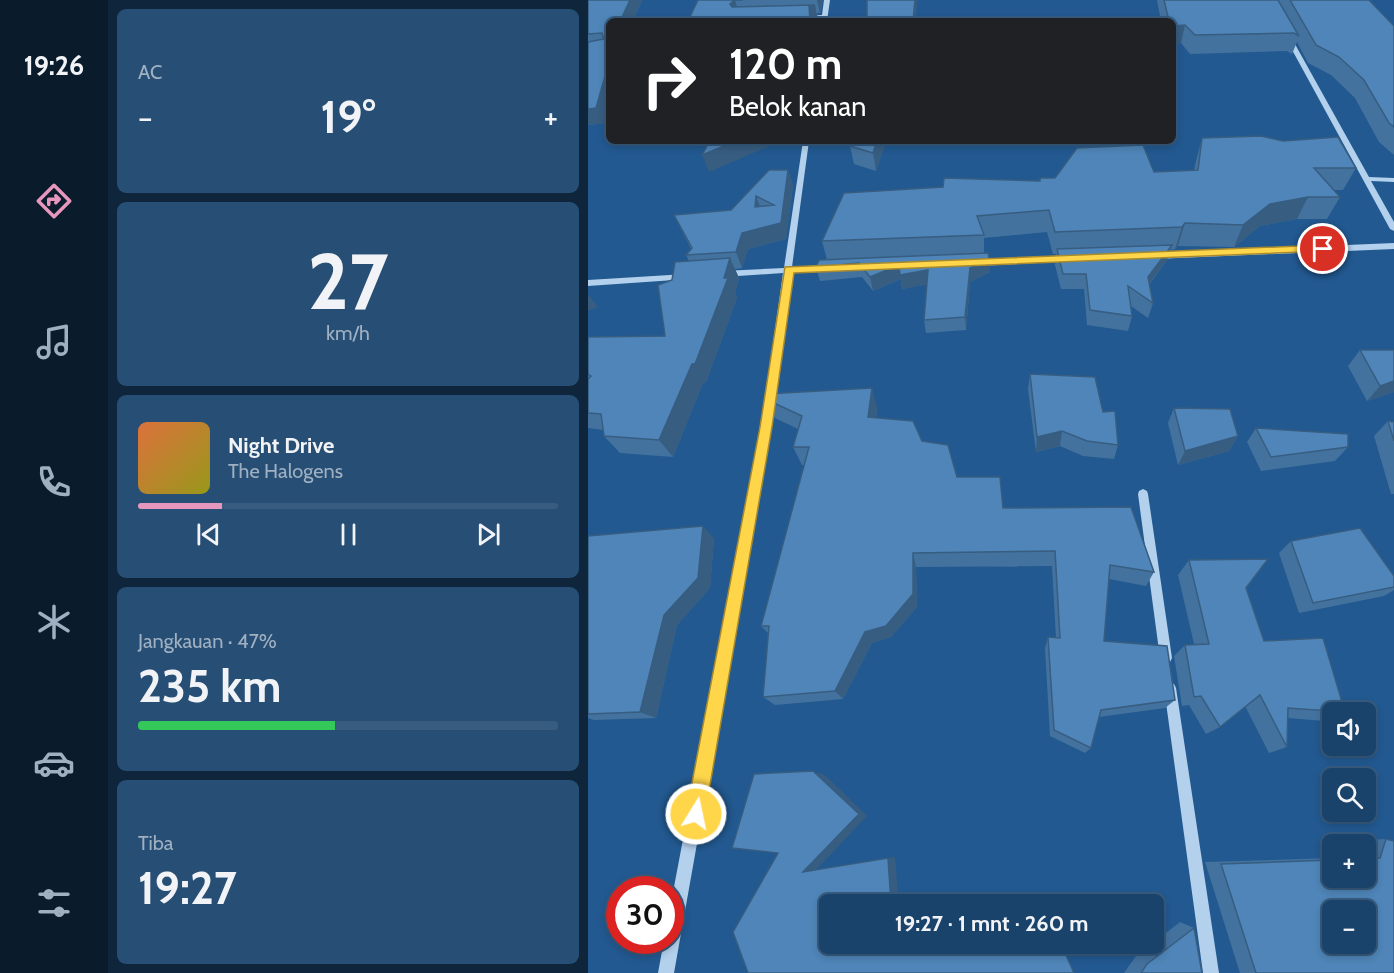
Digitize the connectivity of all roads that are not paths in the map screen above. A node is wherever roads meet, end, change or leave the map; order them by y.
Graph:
1 (827, 0) edge
2 (824, 18) edge
3 (1282, 26) edge
4 (806, 144) edge
5 (1367, 179) junction
6 (1394, 180) edge
7 (1394, 229) edge
8 (1394, 246) edge
9 (1147, 256) edge
10 (1076, 259) edge
11 (970, 263) edge
12 (844, 268) edge
13 (789, 270) junction
14 (712, 275) edge
15 (701, 276) edge
16 (588, 283) edge
17 (1143, 494) dead end
18 (666, 973) edge
19 (1211, 973) edge

1 - 2 street
3 - 5 street
4 - 13 street
5 - 6 street
5 - 7 street
8 - 9 street
10 - 11 street
12 - 13 street
13 - 14 street
13 - 18 street
15 - 16 street
17 - 19 street

